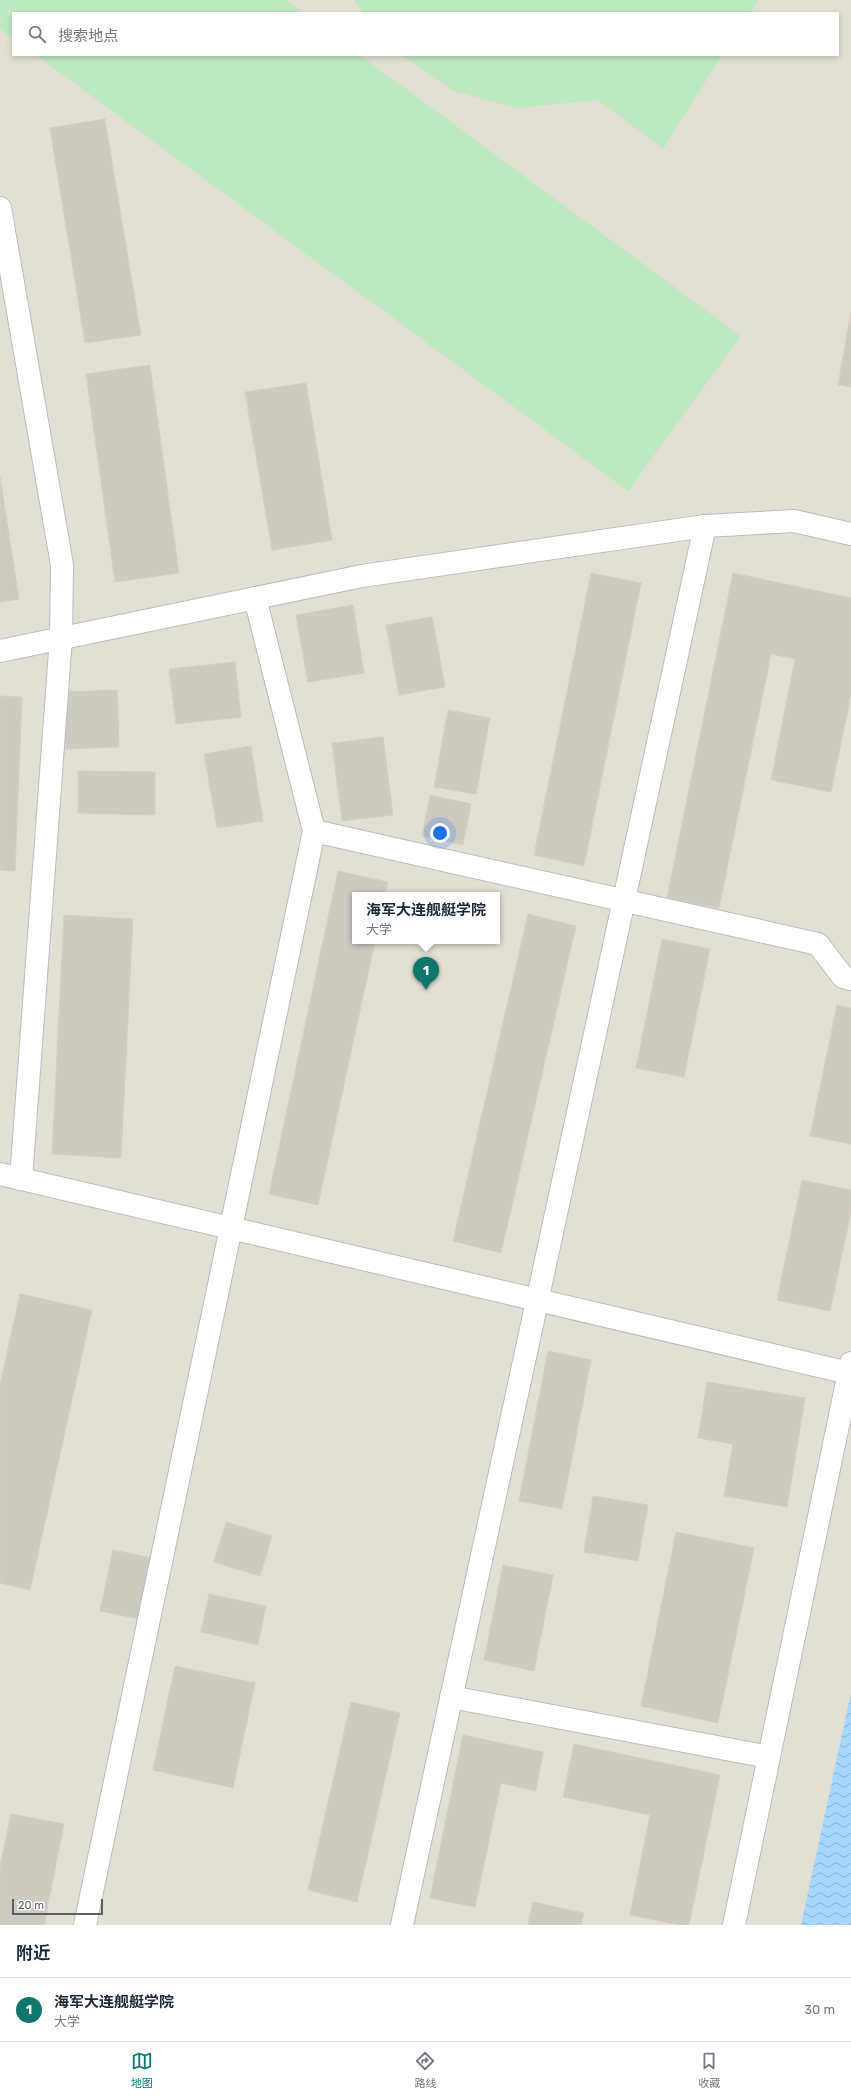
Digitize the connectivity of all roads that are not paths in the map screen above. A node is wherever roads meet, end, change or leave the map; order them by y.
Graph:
1 (0, 208) edge
2 (705, 526) junction
3 (851, 534) edge
4 (255, 598) junction
5 (61, 638) junction
6 (0, 651) edge
7 (314, 831) junction
8 (625, 900) junction
9 (851, 979) edge
10 (0, 1174) edge
11 (21, 1179) junction
12 (231, 1228) junction
13 (538, 1300) junction
14 (850, 1368) edge
15 (451, 1697) junction
16 (769, 1757) junction
17 (85, 1925) edge
18 (402, 1925) edge
19 (734, 1925) edge

1 - 5 street
2 - 3 street
2 - 4 street
2 - 8 street
4 - 5 street
4 - 7 street
5 - 6 street
5 - 11 street
7 - 8 street
7 - 12 street
8 - 9 street
8 - 13 street
10 - 11 street
11 - 12 street
12 - 13 street
12 - 17 street
13 - 14 street
13 - 15 street
14 - 16 street
15 - 16 street
15 - 18 street
16 - 19 street

